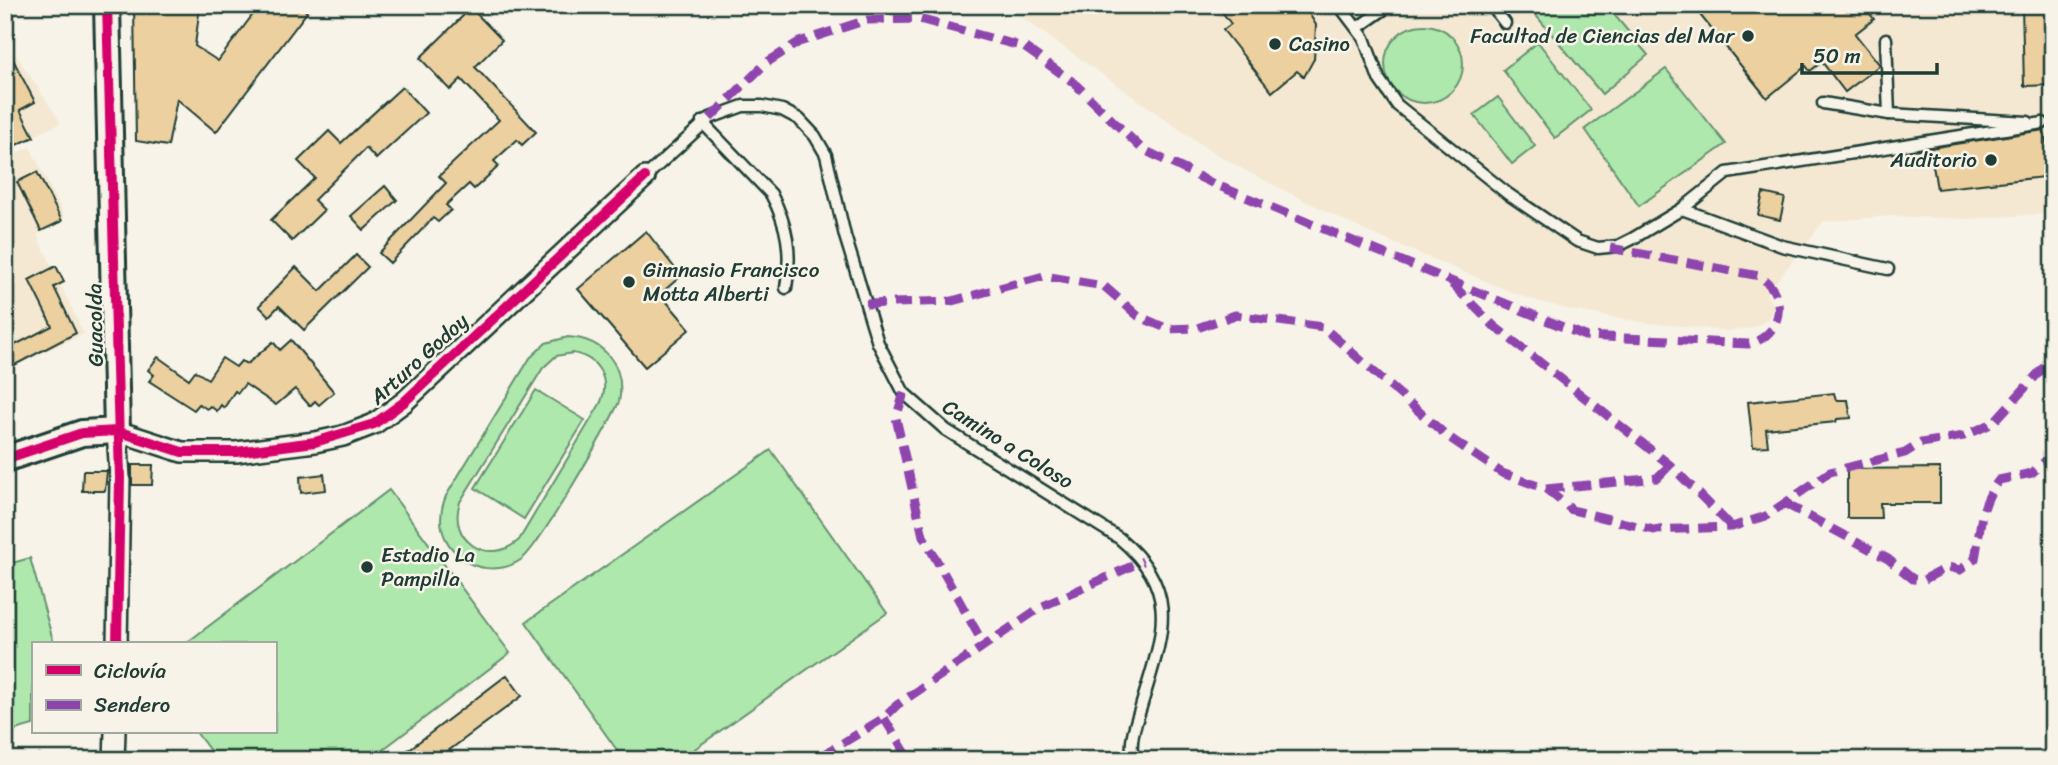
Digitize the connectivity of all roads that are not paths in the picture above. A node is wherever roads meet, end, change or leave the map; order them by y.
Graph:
1 (107, 5) edge
2 (1339, 5) edge
3 (1390, 5) edge
4 (1491, 5) edge
5 (1504, 23) dead end
6 (1357, 28) junction
7 (1886, 39) dead end
8 (1823, 103) dead end
9 (1889, 114) junction
10 (702, 122) junction
11 (645, 177) joint
12 (1682, 208) junction
13 (1888, 269) dead end
14 (786, 288) dead end
15 (117, 431) junction
16 (5, 459) edge
17 (117, 642) edge
18 (115, 734) edge
19 (114, 760) edge
20 (1133, 760) edge

1 - 15 street, Guacolda
2 - 6 lane
3 - 6 lane
4 - 5 lane
6 - 12 lane
7 - 9 lane
8 - 9 lane
9 - 12 lane
10 - 11 lane, Camino a Coloso
10 - 14 lane
10 - 20 lane, Camino a Coloso
11 - 15 street, Arturo Godoy
12 - 13 lane
15 - 16 street, Arturo Godoy
15 - 17 street, Guacolda
18 - 19 street

